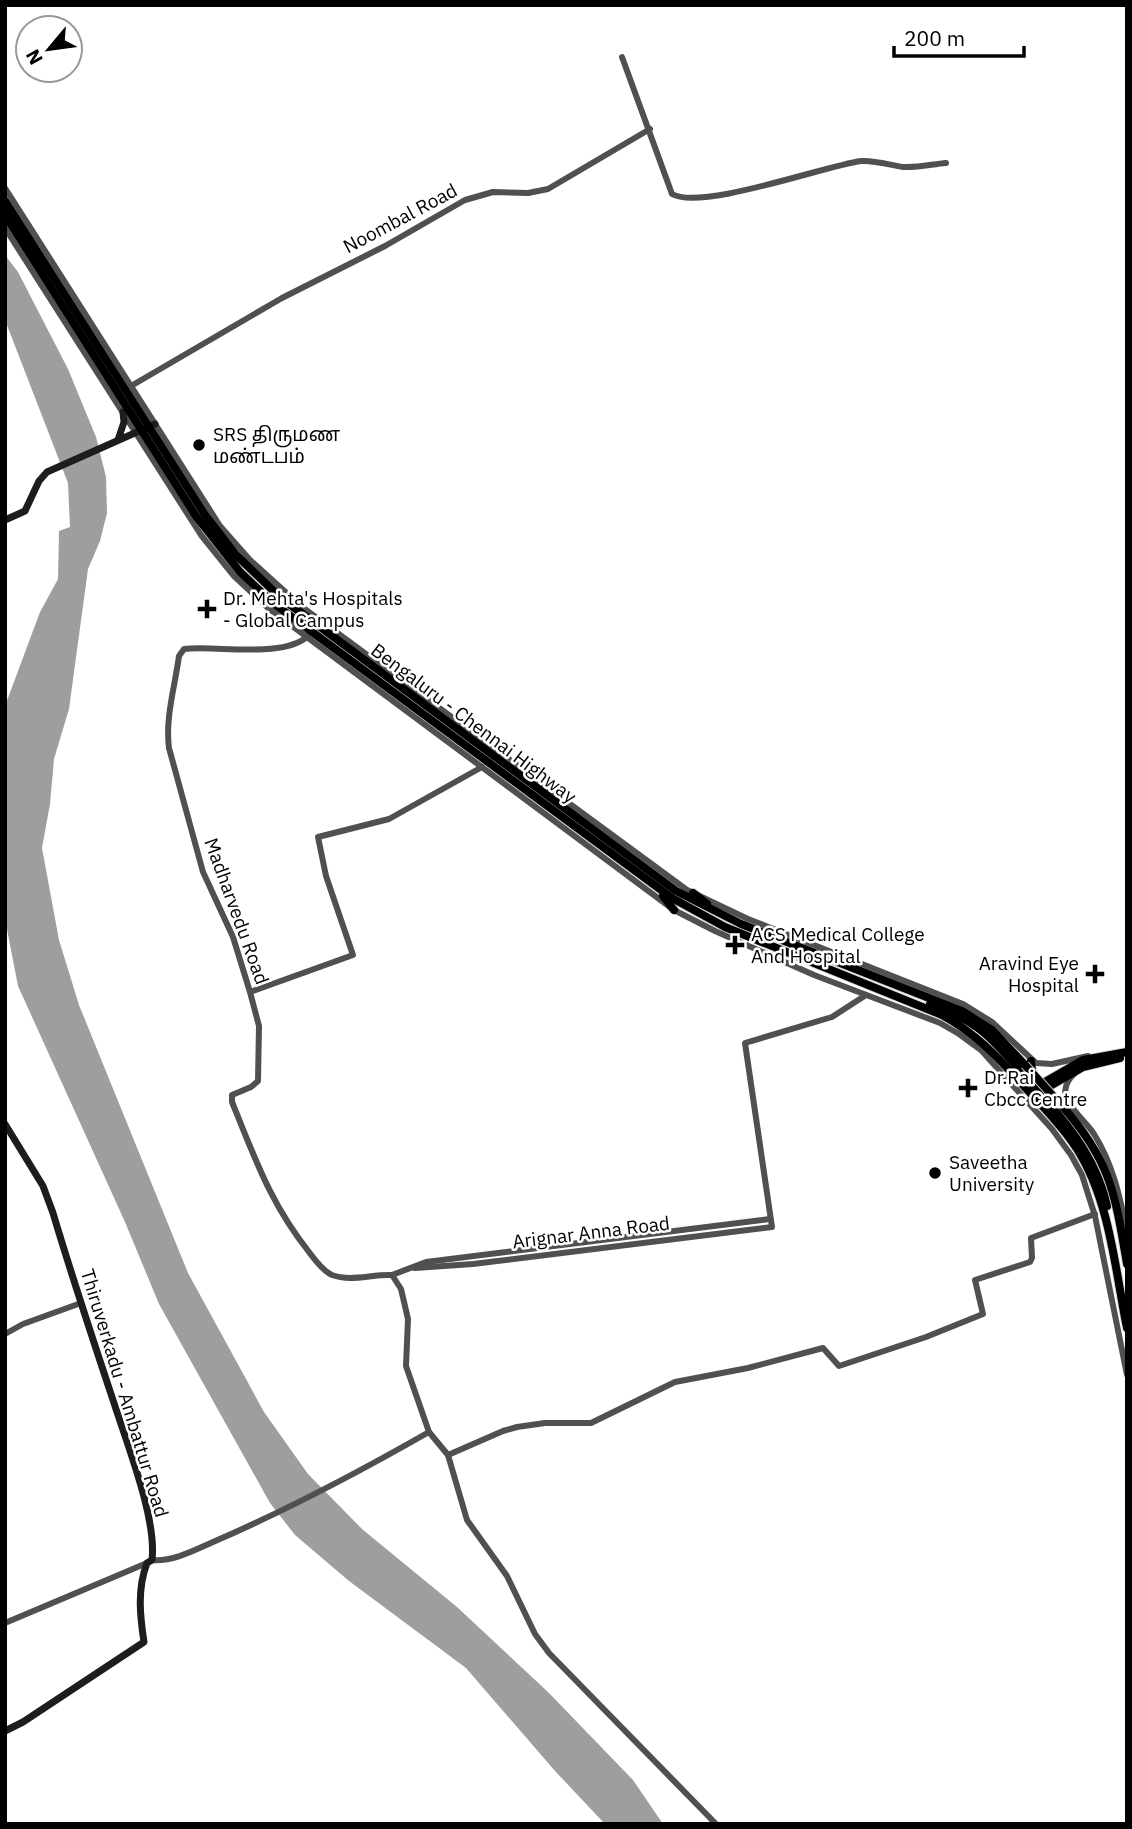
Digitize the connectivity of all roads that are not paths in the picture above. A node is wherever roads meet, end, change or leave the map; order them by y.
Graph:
1 (622, 57) dead end
2 (650, 129) junction
3 (946, 163) dead end
4 (5, 188) edge
5 (9, 201) edge
6 (5, 215) edge
7 (5, 228) edge
8 (129, 388) junction
9 (123, 412) junction
10 (145, 428) junction
11 (116, 441) junction
12 (5, 520) edge
13 (314, 629) junction
14 (482, 767) junction
15 (625, 864) junction
16 (693, 893) junction
17 (674, 910) junction
18 (702, 911) junction
19 (723, 916) junction
20 (748, 919) junction
21 (737, 922) junction
22 (883, 990) junction
23 (250, 992) junction
24 (866, 995) junction
25 (1127, 1052) edge
26 (1101, 1056) junction
27 (1127, 1057) edge
28 (1026, 1066) junction
29 (1087, 1066) junction
30 (1038, 1090) junction
31 (5, 1124) edge
32 (1095, 1214) junction
33 (1127, 1232) edge
34 (1127, 1264) edge
35 (1114, 1265) junction
36 (392, 1275) junction
37 (81, 1303) junction
38 (1127, 1328) edge
39 (5, 1334) edge
40 (1127, 1375) edge
41 (429, 1432) junction
42 (447, 1455) junction
43 (149, 1561) junction
44 (5, 1623) edge
45 (5, 1731) edge
46 (716, 1824) edge

1 - 2 street
2 - 3 street
2 - 8 street, Noombal Road
4 - 5 street
5 - 8 street
5 - 8 main road, Bengaluru - Chennai Highway
6 - 10 main road, Bengaluru - Chennai Highway
7 - 9 street
8 - 10 main road, Bengaluru - Chennai Highway
9 - 10 street
9 - 11 main road
10 - 11 main road
10 - 13 main road, Bengaluru - Chennai Highway
10 - 13 street
11 - 12 main road
13 - 14 street
13 - 15 main road, Bengaluru - Chennai Highway
13 - 16 street
13 - 18 main road, Bengaluru - Chennai Highway
13 - 23 street, Madharvedu Road
14 - 17 street
14 - 23 street
15 - 17 main road
15 - 18 main road, Bengaluru - Chennai Highway
16 - 19 main road
16 - 20 street
17 - 24 street
18 - 19 main road
18 - 22 main road
19 - 21 main road
20 - 21 main road
20 - 28 street
21 - 28 main road
22 - 28 main road
22 - 35 main road
23 - 36 street, Madharvedu Road
24 - 32 street
24 - 36 street, Arignar Anna Road
25 - 26 main road
26 - 28 street
26 - 30 main road
27 - 29 main road
28 - 30 main road
28 - 34 main road, bridge
29 - 30 main road
29 - 33 street
30 - 35 main road
31 - 37 main road, Thiruverkadu - Ambattur Road
32 - 40 street
32 - 42 street
35 - 38 main road
36 - 41 street
37 - 39 street
37 - 43 main road, Thiruverkadu - Ambattur Road
41 - 42 street
41 - 43 street
42 - 46 street
43 - 44 street
43 - 45 main road, Thiruverkadu - Ambattur Road

